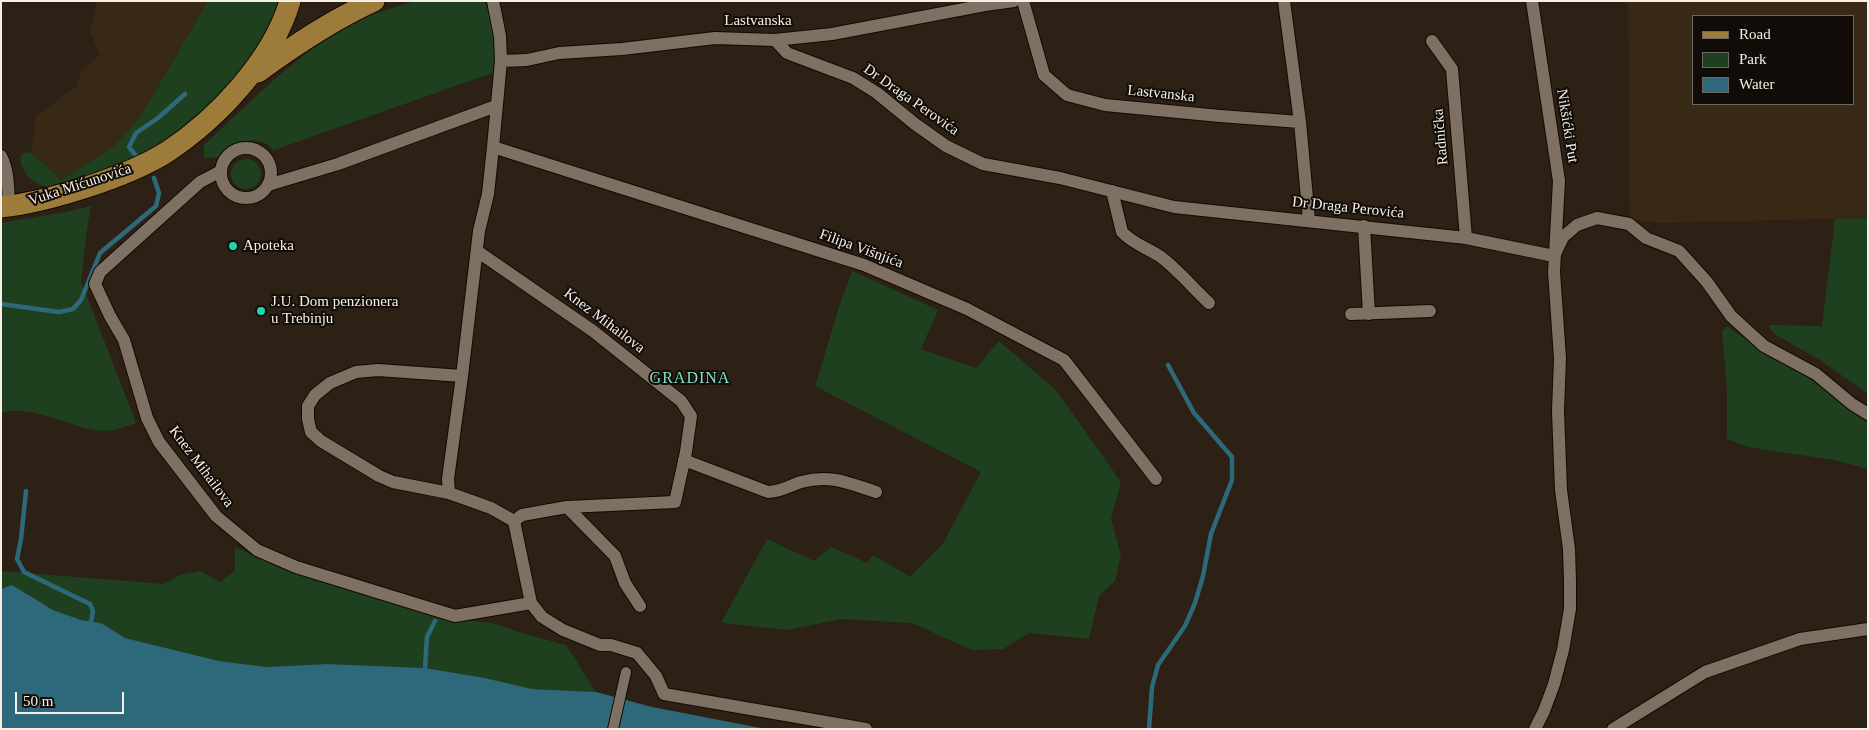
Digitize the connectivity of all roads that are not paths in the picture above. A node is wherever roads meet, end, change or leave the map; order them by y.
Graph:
1 (290, 1) edge
2 (374, 1) edge
3 (494, 1) edge
4 (1014, 1) edge
5 (1023, 1) edge
6 (1284, 1) edge
7 (1532, 1) edge
8 (775, 40) junction
9 (1432, 41) dead end
10 (501, 61) junction
11 (242, 84) junction
12 (496, 106) junction
13 (1300, 122) junction
14 (494, 147) junction
15 (1, 156) edge
16 (221, 171) junction
17 (268, 185) junction
18 (1112, 191) junction
19 (5, 206) edge
20 (1309, 220) junction
21 (1364, 226) junction
22 (1466, 238) junction
23 (477, 251) junction
24 (1554, 256) junction
25 (1209, 303) dead end
26 (1430, 311) dead end
27 (1351, 314) dead end
28 (1369, 314) junction
29 (462, 376) junction
30 (1868, 414) edge
31 (684, 460) junction
32 (1156, 480) dead end
33 (876, 492) dead end
34 (449, 493) junction
35 (567, 507) junction
36 (514, 522) junction
37 (531, 603) junction
38 (640, 606) dead end
39 (1868, 628) edge
40 (626, 672) dead end
41 (613, 729) edge
42 (866, 729) edge
43 (1534, 729) edge
44 (1613, 729) edge

1 - 11 main road, Vuka Mićunovića
2 - 11 main road
3 - 10 street
4 - 8 street, Lastvanska
5 - 13 street, Lastvanska
6 - 13 street
7 - 24 street, Nikšićki Put
8 - 10 street, Lastvanska
8 - 18 street, Dr Draga Perovića
9 - 22 street, Radnička
10 - 12 street
11 - 19 main road, Vuka Mićunovića
12 - 14 street
12 - 17 street
13 - 20 street
14 - 23 street
14 - 32 street, Filipa Višnjića
15 - 19 street
16 - 17 street
16 - 17 street
16 - 37 street, Knez Mihailova
18 - 20 street, Dr Draga Perovića
18 - 25 street
20 - 21 street, Dr Draga Perovića
21 - 22 street, Dr Draga Perovića
21 - 28 street
22 - 24 street, Dr Draga Perovića
23 - 29 street
23 - 31 street, Knez Mihailova
24 - 30 street
24 - 43 street, Nikšićki Put
26 - 28 street
27 - 28 street
29 - 34 street
29 - 34 street
31 - 33 street
31 - 35 street, Knez Mihailova
34 - 36 street
35 - 36 street, Knez Mihailova
35 - 38 street
36 - 37 street
37 - 42 street
39 - 44 street
40 - 41 street

